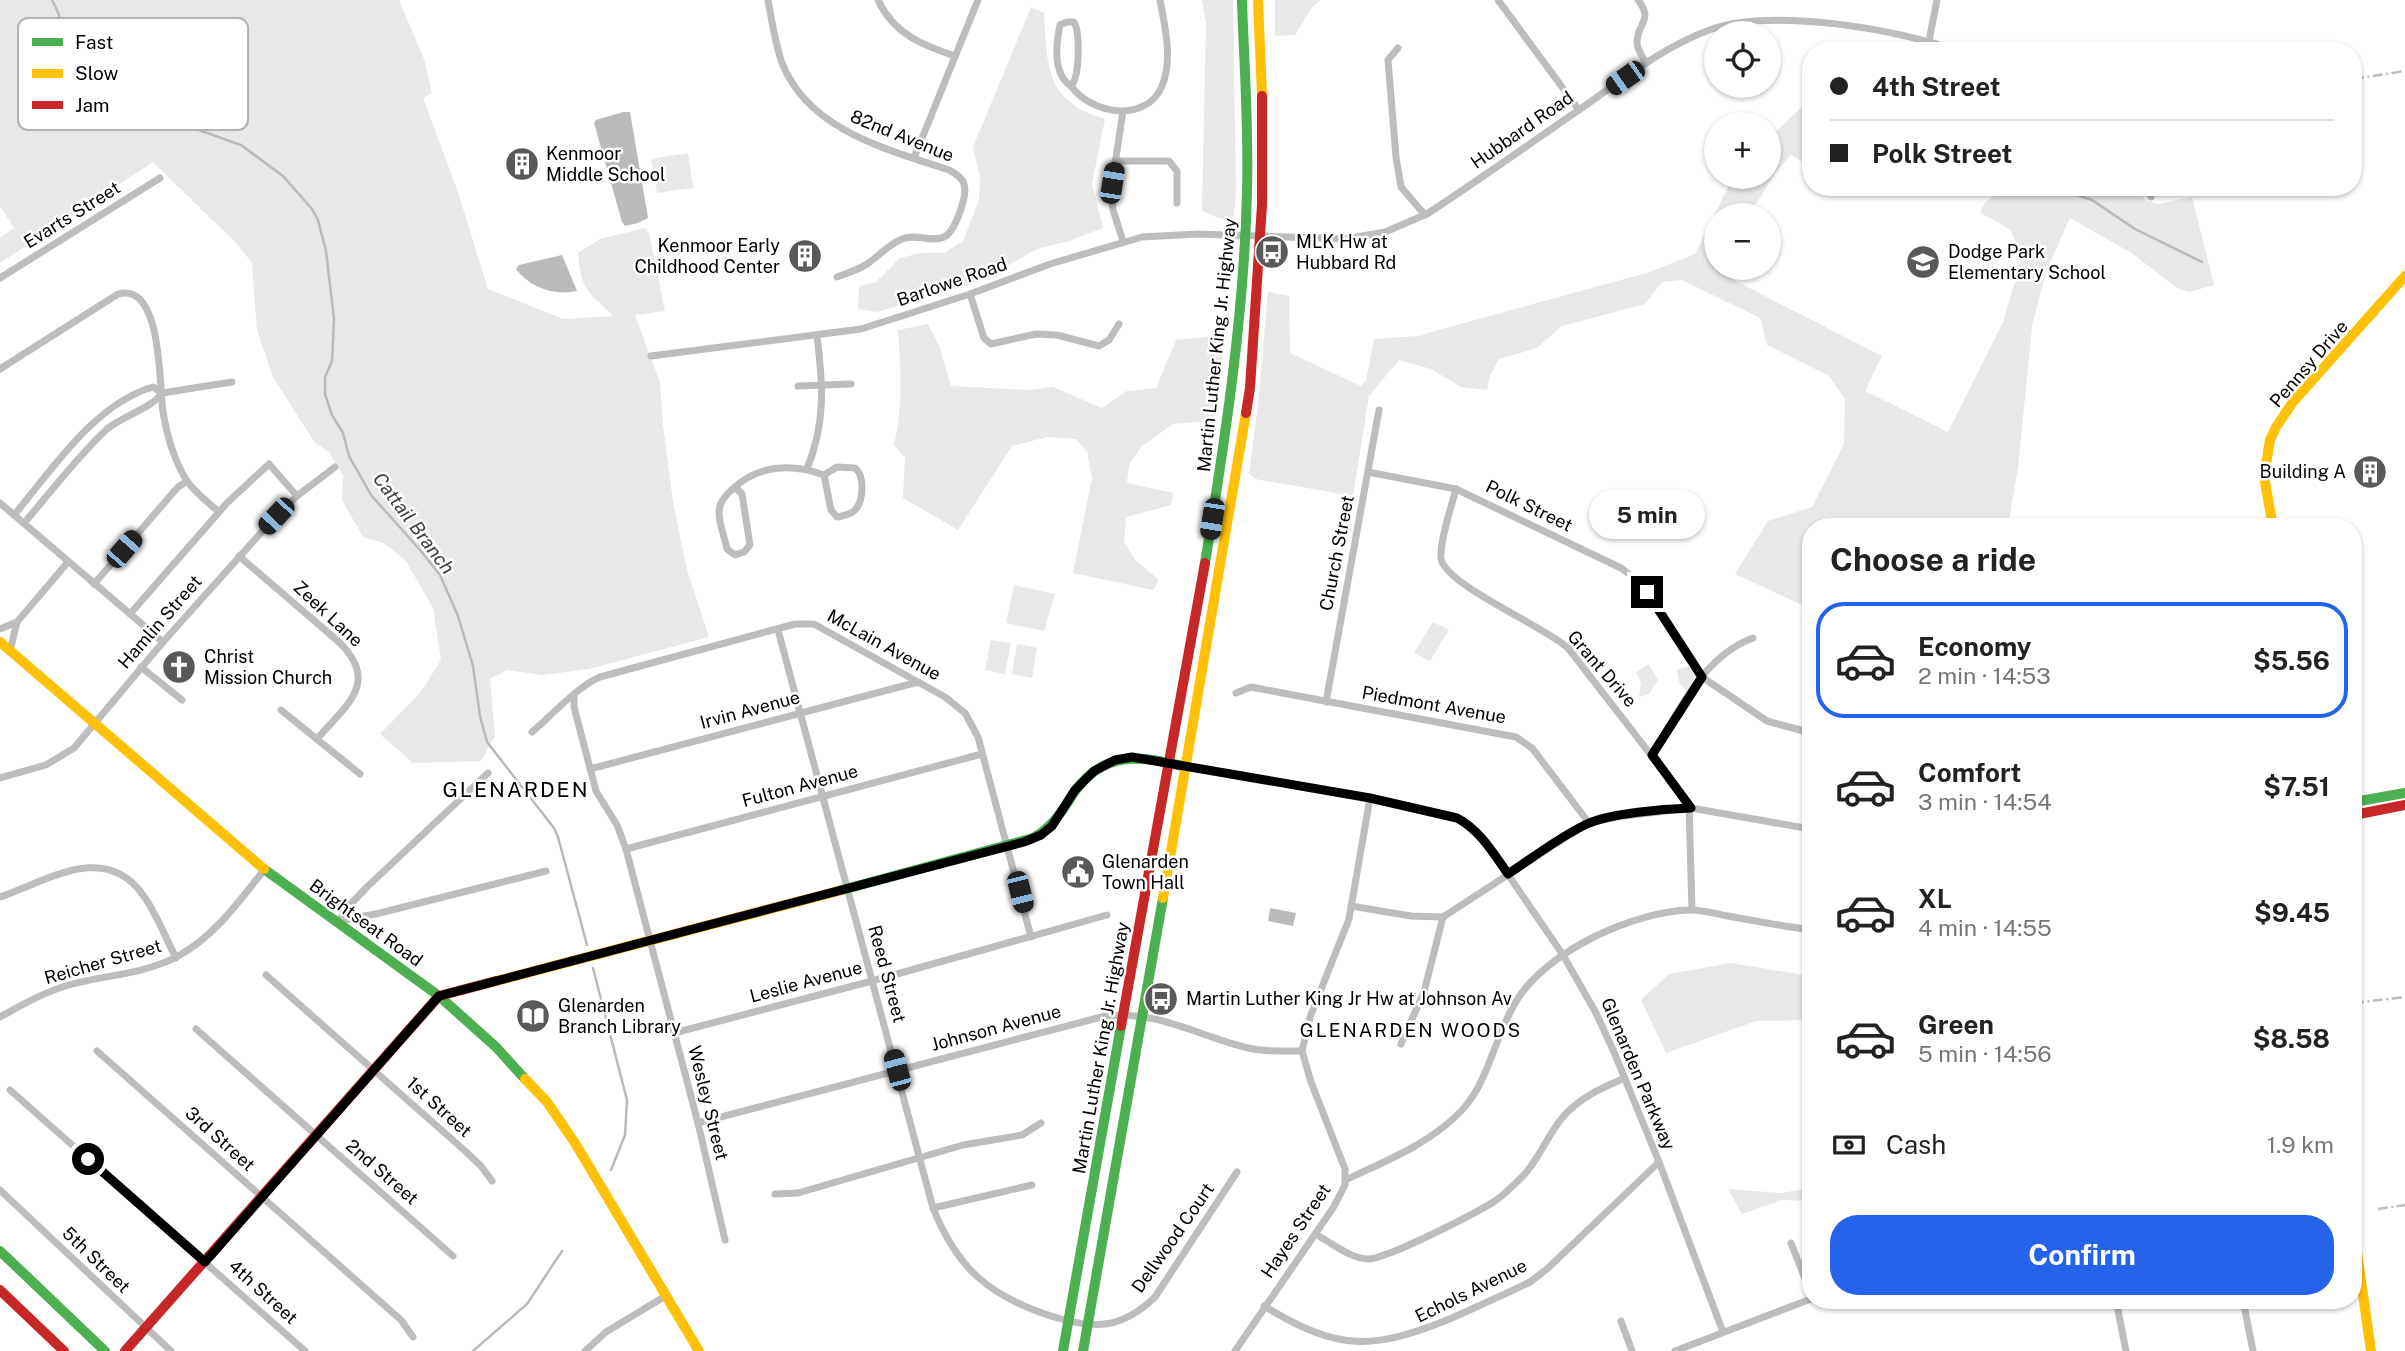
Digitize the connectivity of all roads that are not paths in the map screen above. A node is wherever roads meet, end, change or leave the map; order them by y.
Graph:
1 (768, 0) edge
2 (878, 0) edge
3 (978, 0) edge
4 (1160, 0) edge
5 (1242, 0) edge
6 (1258, 0) edge
7 (1498, 0) edge
8 (1638, 0) edge
9 (1937, 0) edge
10 (1929, 41) junction
11 (1932, 42) edge
12 (1398, 48) dead end
13 (955, 56) junction
14 (1646, 63) junction
15 (1071, 86) junction
16 (1579, 110) junction
17 (1123, 111) junction
18 (914, 158) junction
19 (1115, 162) junction
20 (160, 178) dead end
21 (1177, 204) dead end
22 (1425, 215) junction
23 (1245, 236) junction
24 (1261, 237) junction
25 (1123, 241) junction
26 (2405, 276) edge
27 (837, 277) dead end
28 (0, 278) edge
29 (970, 294) junction
30 (1119, 324) dead end
31 (817, 336) junction
32 (651, 356) dead end
33 (0, 369) edge
34 (232, 382) dead end
35 (850, 384) dead end
36 (798, 386) dead end
37 (823, 386) junction
38 (162, 393) junction
39 (1379, 410) dead end
40 (335, 467) dead end
41 (807, 469) junction
42 (1368, 472) junction
43 (824, 475) junction
44 (186, 482) junction
45 (735, 487) junction
46 (1456, 489) junction
47 (1233, 493) junction
48 (1216, 494) junction
49 (296, 496) junction
50 (0, 503) edge
51 (219, 512) junction
52 (14, 515) junction
53 (2271, 518) edge
54 (24, 523) junction
55 (239, 556) junction
56 (68, 562) junction
57 (94, 584) junction
58 (130, 614) junction
59 (18, 622) junction
60 (0, 629) edge
61 (778, 630) junction
62 (1753, 638) dead end
63 (163, 642) junction
64 (4, 647) edge
65 (141, 667) junction
66 (1702, 677) junction
67 (918, 682) junction
68 (1236, 694) dead end
69 (573, 696) junction
70 (182, 699) dead end
71 (1326, 702) junction
72 (281, 710) dead end
73 (801, 713) junction
74 (95, 723) junction
75 (1802, 731) edge
76 (532, 732) dead end
77 (317, 740) junction
78 (982, 754) junction
79 (1652, 755) junction
80 (1168, 762) junction
81 (1186, 767) junction
82 (590, 769) junction
83 (488, 773) dead end
84 (360, 774) dead end
85 (0, 778) edge
86 (2402, 794) edge
87 (823, 796) junction
88 (2362, 797) edge
89 (1370, 798) junction
90 (2362, 801) edge
91 (2405, 805) edge
92 (1691, 808) junction
93 (2382, 809) junction
94 (2362, 813) edge
95 (2362, 820) edge
96 (1589, 823) junction
97 (1802, 827) edge
98 (1008, 846) junction
99 (626, 849) junction
100 (265, 869) junction
101 (546, 871) dead end
102 (1508, 874) junction
103 (847, 888) junction
104 (0, 897) edge
105 (1352, 906) junction
106 (1692, 910) junction
107 (1107, 915) dead end
108 (1443, 917) junction
109 (339, 921) junction
110 (1802, 928) edge
111 (1031, 937) junction
112 (651, 941) junction
113 (1563, 955) junction
114 (176, 958) junction
115 (266, 975) dead end
116 (872, 981) junction
117 (439, 996) junction
118 (1143, 1015) junction
119 (1123, 1016) junction
120 (0, 1017) edge
121 (196, 1029) dead end
122 (674, 1033) junction
123 (1401, 1044) dead end
124 (97, 1051) dead end
125 (1302, 1051) junction
126 (373, 1070) junction
127 (897, 1070) junction
128 (1625, 1078) junction
129 (10, 1090) dead end
130 (698, 1123) junction
131 (1041, 1123) dead end
132 (317, 1135) junction
133 (919, 1159) junction
134 (1659, 1162) junction
135 (1237, 1172) dead end
136 (1345, 1180) junction
137 (492, 1181) dead end
138 (1032, 1185) dead end
139 (0, 1189) edge
140 (775, 1194) dead end
141 (262, 1197) junction
142 (933, 1208) junction
143 (1315, 1234) junction
144 (725, 1240) dead end
145 (1791, 1243) dead end
146 (0, 1251) edge
147 (453, 1256) dead end
148 (205, 1262) junction
149 (1802, 1273) edge
150 (2362, 1287) edge
151 (0, 1290) edge
152 (667, 1295) junction
153 (1802, 1301) edge
154 (1264, 1306) junction
155 (2118, 1309) edge
156 (2245, 1309) edge
157 (1621, 1321) dead end
158 (1068, 1322) junction
159 (1088, 1325) junction
160 (146, 1328) junction
161 (1723, 1332) junction
162 (414, 1337) dead end
163 (129, 1347) edge
164 (64, 1351) edge
165 (105, 1351) edge
166 (171, 1351) edge
167 (305, 1351) edge
168 (585, 1351) edge
169 (699, 1351) edge
170 (1063, 1351) edge
171 (1083, 1351) edge
172 (1235, 1351) edge
173 (1632, 1351) edge
174 (1675, 1351) edge
175 (2126, 1351) edge
176 (2253, 1351) edge
177 (2371, 1351) edge

1 - 18 street, 82nd Avenue
2 - 13 street
3 - 13 street
4 - 17 street
5 - 23 main road, Martin Luther King Jr. Highway
6 - 24 main road, Martin Luther King Jr. Highway
7 - 16 street
8 - 14 street
9 - 10 street
10 - 11 street, Hubbard Road
10 - 14 street, Hubbard Road
12 - 22 street
13 - 18 street
14 - 16 street, Hubbard Road
15 - 15 street
15 - 17 street
16 - 22 street, Hubbard Road
17 - 19 street
18 - 27 street, 82nd Avenue
19 - 21 street
19 - 25 street
20 - 28 street, Evarts Street
22 - 24 street, Hubbard Road
23 - 24 street, Barlowe Road
23 - 25 street, Barlowe Road
23 - 48 main road, Martin Luther King Jr. Highway
24 - 47 main road, Martin Luther King Jr. Highway
25 - 29 street, Barlowe Road
26 - 53 main road, Pennsy Drive
29 - 30 street
29 - 31 street, Barlowe Road
31 - 32 street, Barlowe Road
31 - 37 street
33 - 38 street
34 - 38 street
35 - 37 street
36 - 37 street
37 - 41 street
38 - 44 street
38 - 52 street
38 - 54 street
39 - 42 street, Church Street
40 - 49 street, Hamlin Street
41 - 43 street
41 - 45 street
42 - 46 street, Polk Street
42 - 71 street, Church Street
43 - 43 street
44 - 51 street
44 - 57 street
45 - 45 street
46 - 66 street, Polk Street
46 - 79 street, Grant Drive
47 - 48 main road
47 - 81 main road, Martin Luther King Jr. Highway
48 - 80 main road, Martin Luther King Jr. Highway
49 - 51 street
49 - 55 street, Hamlin Street
50 - 52 street
51 - 58 street
52 - 54 street
54 - 56 street
55 - 63 street, Hamlin Street
55 - 77 street, Zeek Lane
56 - 57 street
56 - 59 street
57 - 58 street
58 - 63 street
59 - 60 street
59 - 64 street
61 - 67 street, McLain Avenue
61 - 69 street, McLain Avenue
61 - 73 street, Reed Street
62 - 66 street
63 - 65 street, Hamlin Street
64 - 74 main road, Brightseat Road
65 - 70 street
65 - 74 street, Hamlin Street
66 - 75 street
66 - 79 street
67 - 73 street, Irvin Avenue
67 - 78 street, McLain Avenue
68 - 71 street, Piedmont Avenue
69 - 76 street, McLain Avenue
69 - 82 street, Wesley Street
71 - 96 street, Piedmont Avenue
72 - 77 street
73 - 82 street, Irvin Avenue
73 - 87 street, Reed Street
74 - 85 street, Hamlin Street
74 - 100 main road, Brightseat Road
77 - 84 street
78 - 87 street, Fulton Avenue
78 - 98 street, McLain Avenue
79 - 92 street, Grant Drive
80 - 81 main road, Glenarden Parkway
80 - 98 main road, Glenarden Parkway
80 - 119 main road, Martin Luther King Jr. Highway
81 - 89 street, Glenarden Parkway
81 - 118 main road, Martin Luther King Jr. Highway
82 - 99 street, Wesley Street
83 - 109 street
86 - 88 main road
86 - 90 main road
87 - 99 street, Fulton Avenue
87 - 103 street, Reed Street
89 - 102 street, Glenarden Parkway
89 - 105 street, Hayes Street
91 - 93 main road
92 - 96 street
92 - 97 street
92 - 106 street
93 - 94 main road
93 - 95 main road
96 - 102 street
98 - 103 main road, Glenarden Parkway
98 - 111 street, McLain Avenue
99 - 112 street, Wesley Street
100 - 109 main road, Brightseat Road
100 - 114 street, Reicher Street
101 - 109 street
102 - 108 street
102 - 113 street, Glenarden Parkway
103 - 112 main road, Glenarden Parkway
103 - 116 street, Reed Street
104 - 114 street
105 - 108 street
105 - 125 street, Hayes Street
106 - 110 street
106 - 113 street
107 - 111 street, Leslie Avenue
108 - 123 street
109 - 117 main road, Brightseat Road
111 - 116 street, Leslie Avenue
112 - 117 main road, Glenarden Parkway
112 - 122 street, Wesley Street
113 - 128 street, Glenarden Parkway
113 - 136 street
114 - 120 street, Reicher Street
115 - 126 street, 1st Street
116 - 122 street, Leslie Avenue
116 - 127 street, Reed Street
117 - 126 main road
117 - 152 main road, Brightseat Road
118 - 119 street, Johnson Avenue
118 - 125 street, Johnson Avenue
118 - 159 main road, Martin Luther King Jr. Highway
119 - 127 street, Johnson Avenue
119 - 158 main road, Martin Luther King Jr. Highway
121 - 132 street, 2nd Street
122 - 130 street, Wesley Street
124 - 141 street, 3rd Street
125 - 136 street, Hayes Street
126 - 132 main road
126 - 137 street, 1st Street
127 - 130 street, Johnson Avenue
127 - 133 street, Reed Street
128 - 134 street, Glenarden Parkway
128 - 143 street
129 - 148 street, 4th Street
130 - 144 street, Wesley Street
131 - 133 street
132 - 141 main road
132 - 147 street, 2nd Street
133 - 140 street
133 - 142 street, Reed Street
134 - 154 street, Echols Avenue
134 - 161 street, Glenarden Parkway
135 - 159 street, Dellwood Court
136 - 143 street, Hayes Street
138 - 142 street
139 - 160 street, 5th Street
141 - 148 main road
141 - 162 street, 3rd Street
142 - 158 street, Reed Street
143 - 154 street, Hayes Street
145 - 149 street
146 - 165 main road
148 - 160 main road
148 - 167 street, 4th Street
150 - 177 main road
151 - 164 main road
152 - 168 street
152 - 169 main road, Brightseat Road
153 - 161 street
154 - 172 street, Hayes Street
155 - 175 street
156 - 176 street
157 - 173 street
158 - 159 street, Reed Street
158 - 170 main road, Martin Luther King Jr. Highway
159 - 171 main road, Martin Luther King Jr. Highway
160 - 163 main road
160 - 166 street, 5th Street
161 - 174 street

